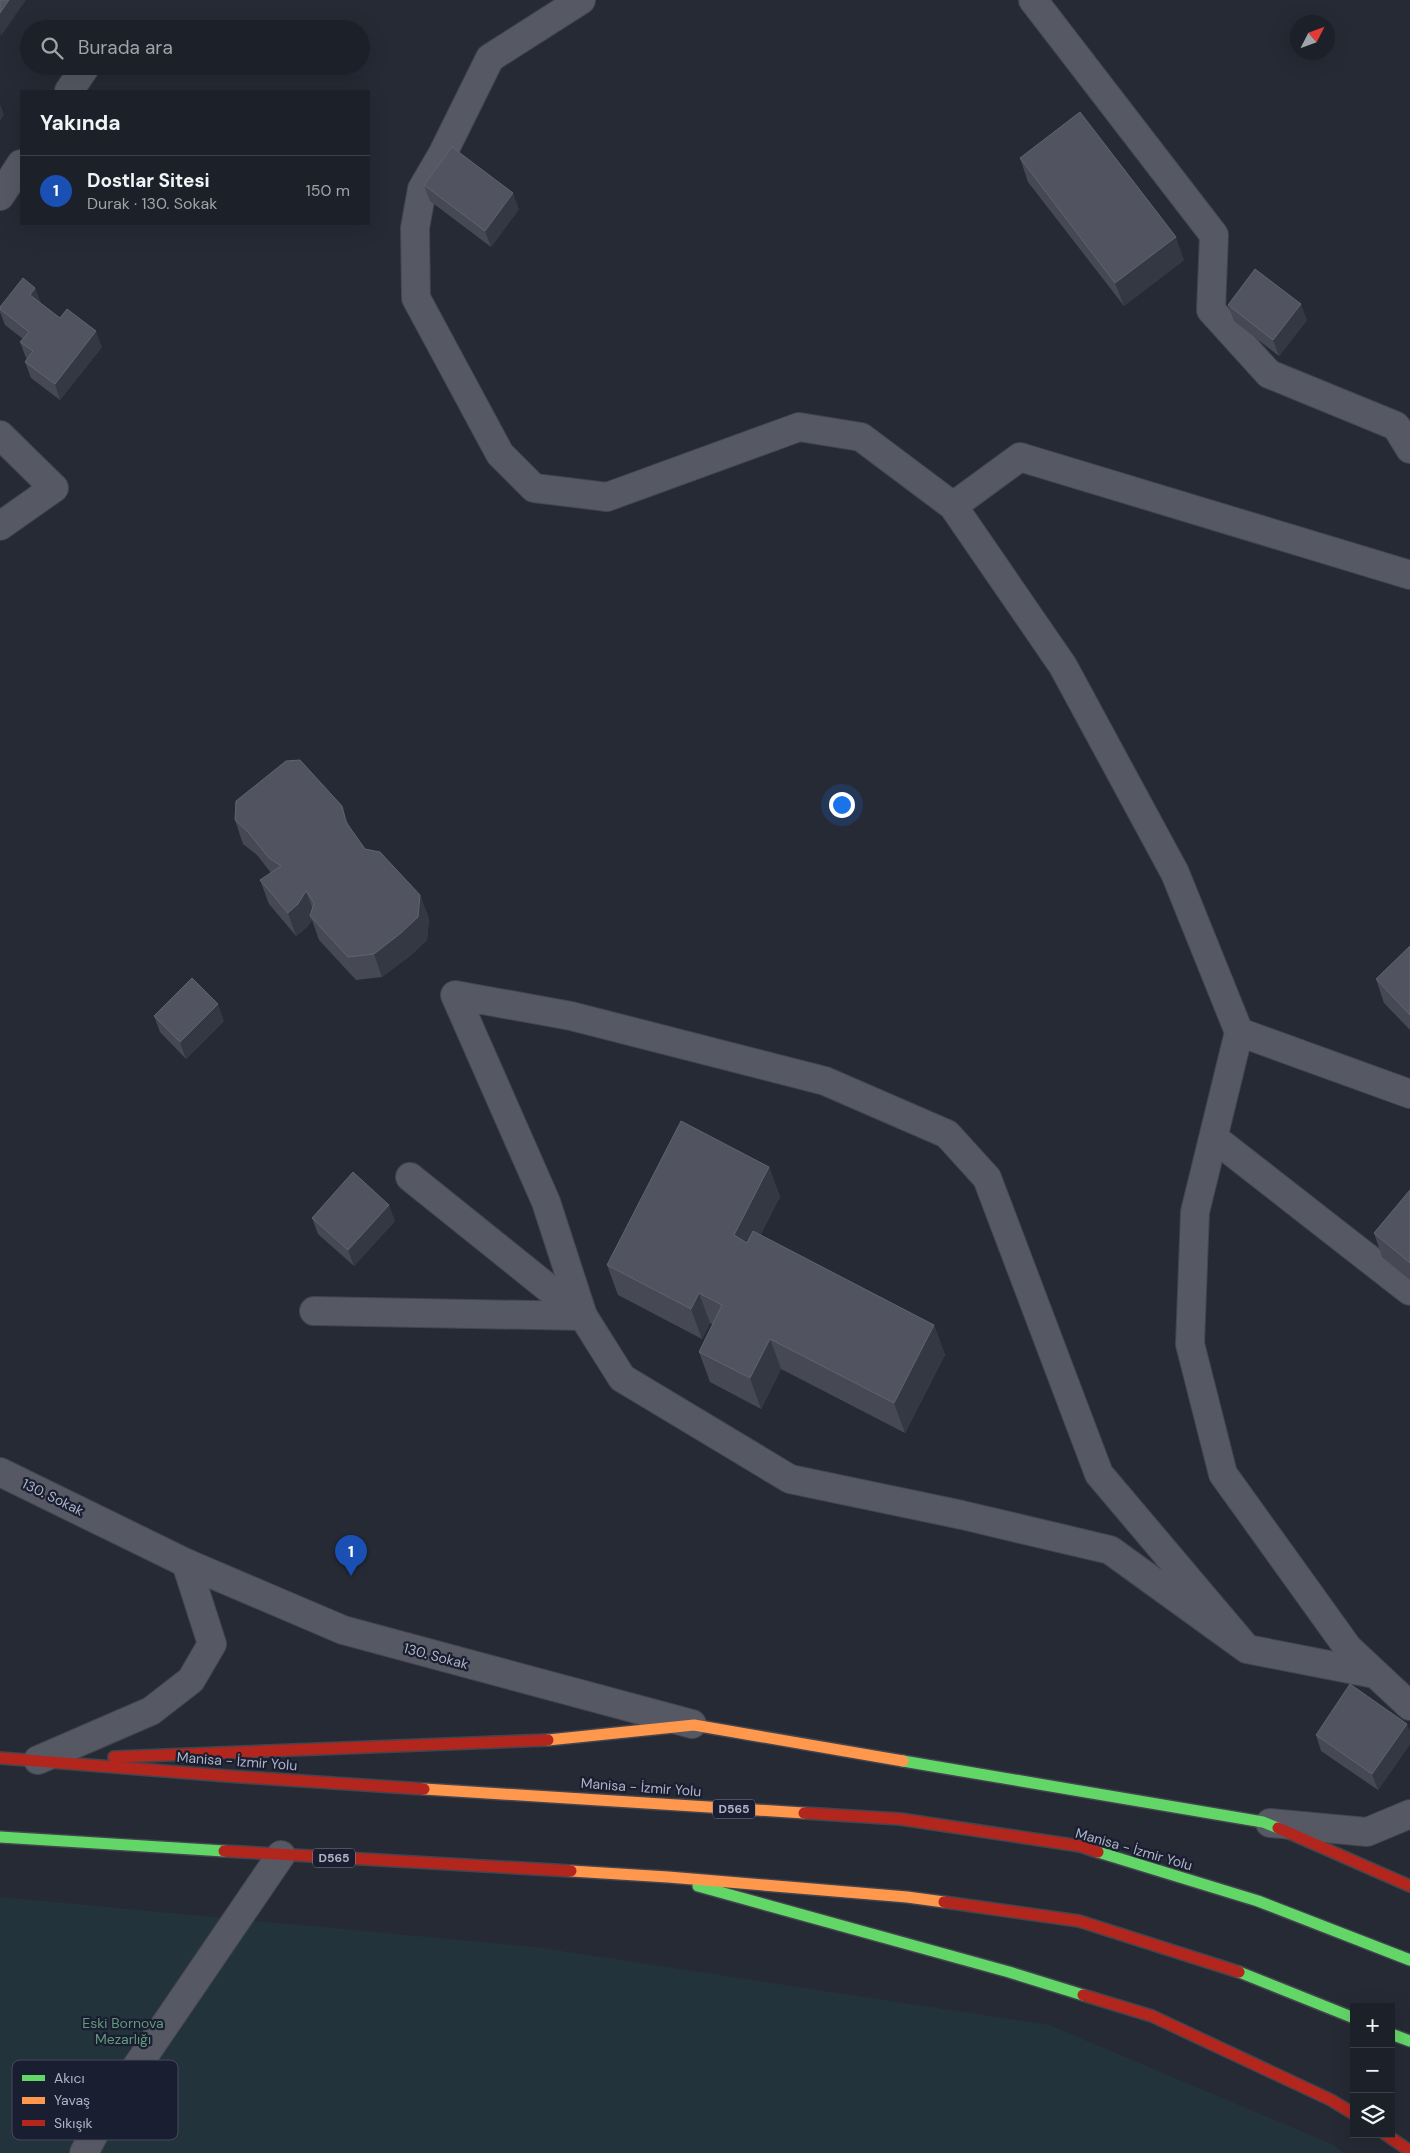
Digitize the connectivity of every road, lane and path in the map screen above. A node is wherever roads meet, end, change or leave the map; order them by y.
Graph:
1 (581, 0) edge
2 (1033, 0) edge
3 (80, 75) edge
4 (70, 90) edge
5 (20, 166) edge
6 (0, 196) edge
7 (0, 435) edge
8 (1410, 449) edge
9 (953, 506) junction
10 (0, 526) edge
11 (1410, 575) edge
12 (1240, 1032) junction
13 (1410, 1094) edge
14 (1214, 1138) junction
15 (410, 1177) dead end
16 (1410, 1291) edge
17 (314, 1311) dead end
18 (583, 1316) junction
19 (0, 1472) edge
20 (186, 1563) junction
21 (1247, 1649) junction
22 (1375, 1674) junction
23 (1410, 1706) edge
24 (694, 1724) junction
25 (0, 1758) edge
26 (38, 1760) junction
27 (1410, 1814) edge
28 (1263, 1822) junction
29 (0, 1837) edge
30 (281, 1856) junction
31 (668, 1877) junction
32 (1410, 1886) edge
33 (1410, 1960) edge
34 (1350, 2016) edge
35 (1395, 2036) edge
36 (1410, 2042) edge
37 (141, 2060) edge
38 (1350, 2112) edge
39 (1391, 2138) edge
40 (91, 2140) edge
41 (1410, 2151) edge
42 (84, 2153) edge

1 - 9 street
2 - 8 street
3 - 4 street
5 - 6 street
7 - 10 street
9 - 11 street
9 - 12 street
12 - 13 street
12 - 14 street
14 - 16 street
14 - 22 street
15 - 18 street
17 - 18 street
18 - 21 street
18 - 21 street
19 - 20 street, 130. Sokak
20 - 24 street, 130. Sokak
20 - 26 street
21 - 22 street
22 - 23 street
24 - 26 main road
24 - 28 main road
25 - 26 main road, Manisa - İzmir Yolu / D565
26 - 33 main road, Manisa - İzmir Yolu / D565
27 - 28 street
28 - 32 main road
29 - 30 main road, D565
30 - 31 main road, D565
30 - 37 street
31 - 34 main road, D565
31 - 38 main road
35 - 36 main road
39 - 41 main road
40 - 42 street

